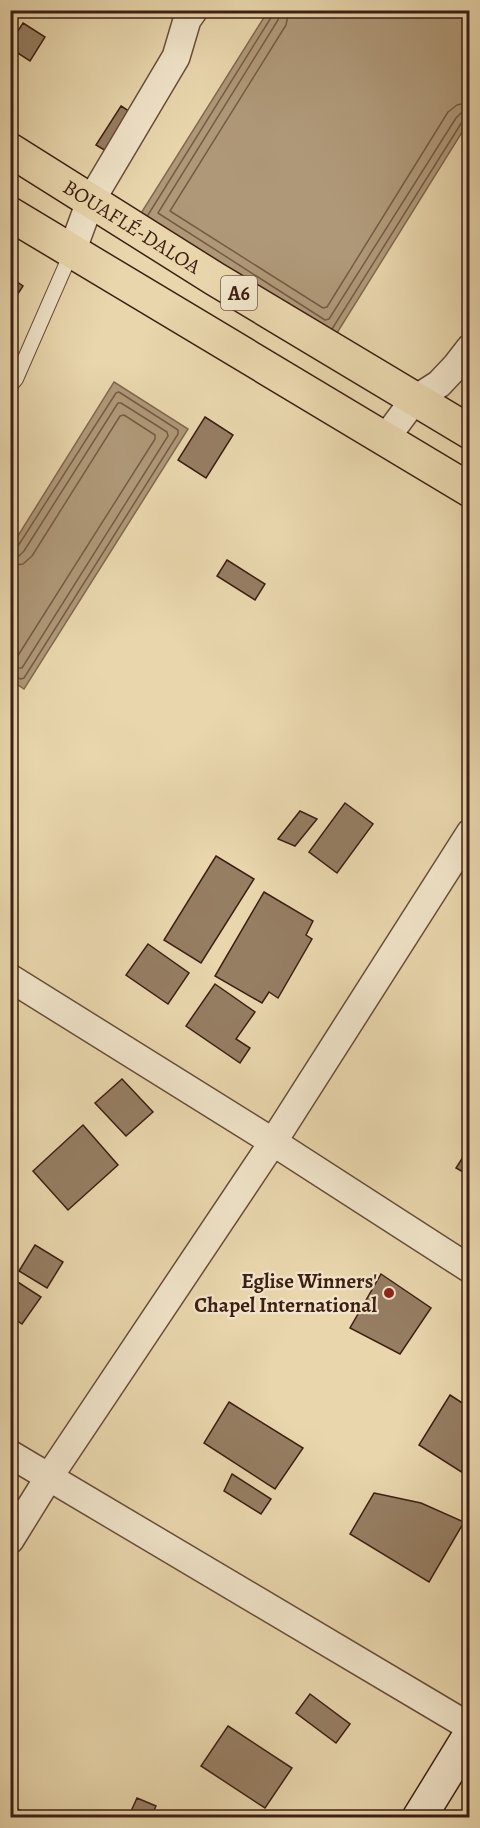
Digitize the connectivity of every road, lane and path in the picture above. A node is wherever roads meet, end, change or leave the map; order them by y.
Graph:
1 (194, 10) edge
2 (10, 150) edge
3 (90, 202) junction
4 (11, 216) edge
5 (72, 251) junction
6 (470, 348) edge
7 (12, 381) edge
8 (414, 400) junction
9 (470, 432) edge
10 (385, 439) junction
11 (470, 490) edge
12 (470, 833) edge
13 (10, 978) edge
14 (273, 1142) junction
15 (470, 1269) edge
16 (10, 1454) edge
17 (50, 1477) junction
18 (10, 1540) edge
19 (469, 1735) edge
20 (419, 1818) edge

1 - 3 street
2 - 3 highway, BOUAFLÉ-DALOA / A6
3 - 5 street
3 - 8 highway, BOUAFLÉ-DALOA / A6
4 - 5 highway, A6
5 - 7 lane
5 - 10 highway, A6
6 - 8 street
8 - 9 highway, BOUAFLÉ-DALOA / A6
8 - 10 street
10 - 11 highway, A6
12 - 14 street
13 - 14 street
14 - 15 street
14 - 17 street
16 - 17 street
17 - 18 street
17 - 19 street
19 - 20 street

